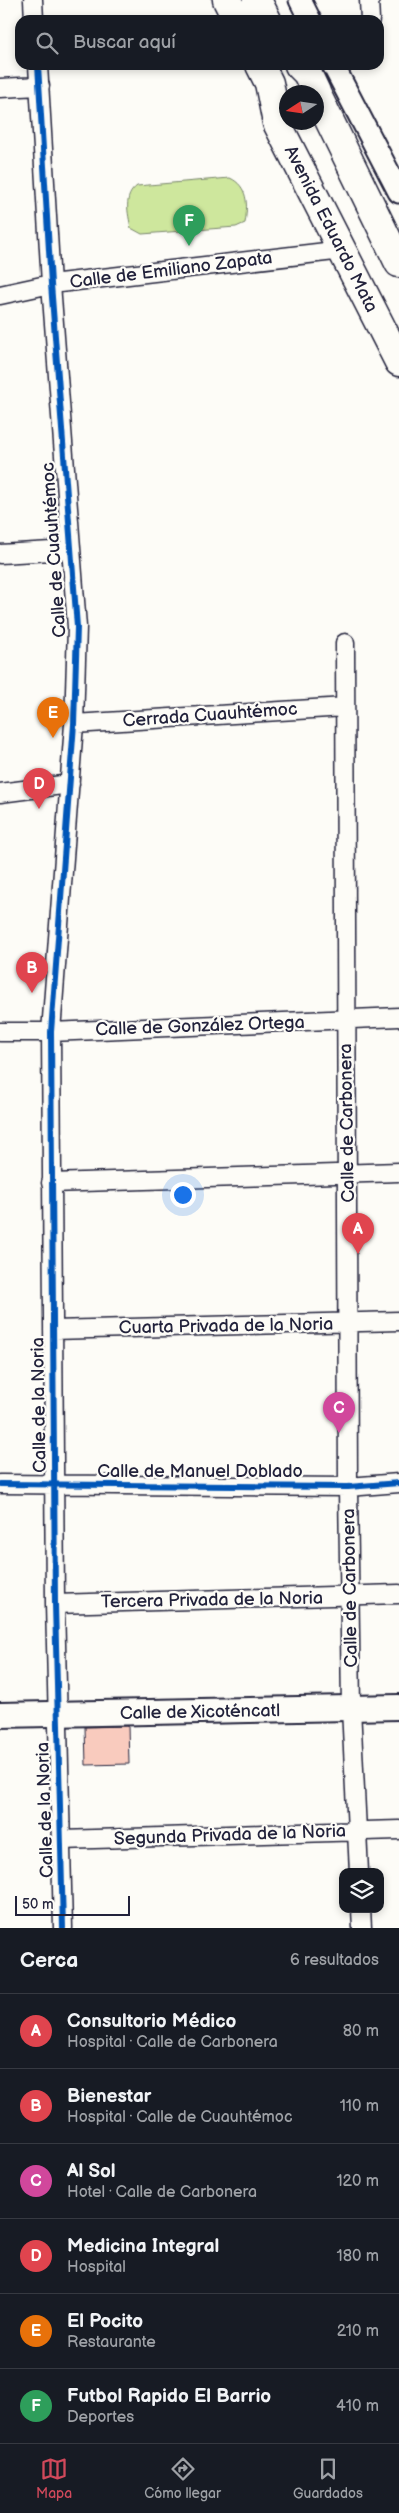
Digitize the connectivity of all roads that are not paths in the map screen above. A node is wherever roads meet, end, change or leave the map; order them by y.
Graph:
1 (33, 0) edge
2 (215, 0) edge
3 (227, 0) edge
4 (256, 0) edge
5 (270, 0) edge
6 (300, 0) edge
7 (369, 0) edge
8 (34, 15) edge
9 (222, 15) edge
10 (234, 15) edge
11 (264, 15) edge
12 (278, 15) edge
13 (308, 15) edge
14 (370, 15) edge
15 (38, 70) edge
16 (250, 70) edge
17 (262, 70) edge
18 (336, 70) edge
19 (310, 75) edge
20 (40, 86) junction
21 (0, 88) edge
22 (277, 123) junction
23 (399, 192) edge
24 (396, 247) edge
25 (343, 250) junction
26 (51, 284) junction
27 (0, 294) edge
28 (399, 362) edge
29 (69, 550) junction
30 (0, 554) edge
31 (344, 643) dead end
32 (345, 707) junction
33 (74, 724) junction
34 (70, 784) junction
35 (0, 793) edge
36 (399, 1017) edge
37 (346, 1020) junction
38 (0, 1032) edge
39 (51, 1032) junction
40 (399, 1172) edge
41 (348, 1174) junction
42 (51, 1182) junction
43 (399, 1321) edge
44 (349, 1322) junction
45 (53, 1330) junction
46 (399, 1483) edge
47 (0, 1484) edge
48 (55, 1485) junction
49 (348, 1487) junction
50 (399, 1594) edge
51 (350, 1597) junction
52 (55, 1604) junction
53 (399, 1707) edge
54 (351, 1708) junction
55 (0, 1715) edge
56 (57, 1715) junction
57 (399, 1830) edge
58 (356, 1831) junction
59 (61, 1840) junction
60 (358, 1868) edge
61 (361, 1913) edge
62 (63, 1928) edge
63 (362, 1928) edge

1 - 8 street
2 - 9 street
3 - 10 main road
4 - 11 main road
5 - 12 street
6 - 13 street
7 - 14 street
15 - 20 street, Calle de Cuauhtémoc
16 - 22 street
17 - 22 main road, Avenida Eduardo Mata
18 - 23 street
19 - 24 main road
20 - 21 street
20 - 26 street, Calle de Cuauhtémoc
22 - 25 main road, Avenida Eduardo Mata
25 - 26 street, Calle de Emiliano Zapata
25 - 28 main road, Avenida Eduardo Mata
26 - 27 street, Calle de Emiliano Zapata
26 - 29 street, Calle de Cuauhtémoc
29 - 30 street
29 - 33 street, Calle de Cuauhtémoc
31 - 32 street, Calle de Carbonera
32 - 33 street, Cerrada Cuauhtémoc
32 - 37 street, Calle de Carbonera
33 - 34 street, Calle de Cuauhtémoc
34 - 35 street
34 - 39 street, Calle de Cuauhtémoc
36 - 37 street, Calle de González Ortega
37 - 39 street, Calle de González Ortega
37 - 41 street, Calle de Carbonera
38 - 39 street, Calle de González Ortega
39 - 42 street, Calle de la Noria
40 - 41 street
41 - 42 street
41 - 44 street, Calle de Carbonera
42 - 45 street, Calle de la Noria
43 - 44 street, Cuarta Privada de la Noria
44 - 45 street, Cuarta Privada de la Noria
44 - 49 street, Calle de Carbonera
45 - 48 street, Calle de la Noria
46 - 49 street, Calle de Manuel Doblado
47 - 48 street, Calle de Manuel Doblado
48 - 49 street, Calle de Manuel Doblado
48 - 52 street, Calle de la Noria
49 - 51 street, Calle de Carbonera
50 - 51 street, Tercera Privada de la Noria
51 - 52 street, Tercera Privada de la Noria
51 - 54 street, Calle de Carbonera
52 - 56 street, Calle de la Noria
53 - 54 main road, Calle de Xicoténcatl
54 - 56 main road, Calle de Xicoténcatl
54 - 58 street, Calle de Carbonera
55 - 56 main road, Calle de Xicoténcatl
56 - 59 street, Calle de la Noria
57 - 58 street, Segunda Privada de la Noria
58 - 59 street, Segunda Privada de la Noria
58 - 60 street, Calle de Carbonera
59 - 62 street, Calle de la Noria
61 - 63 street

